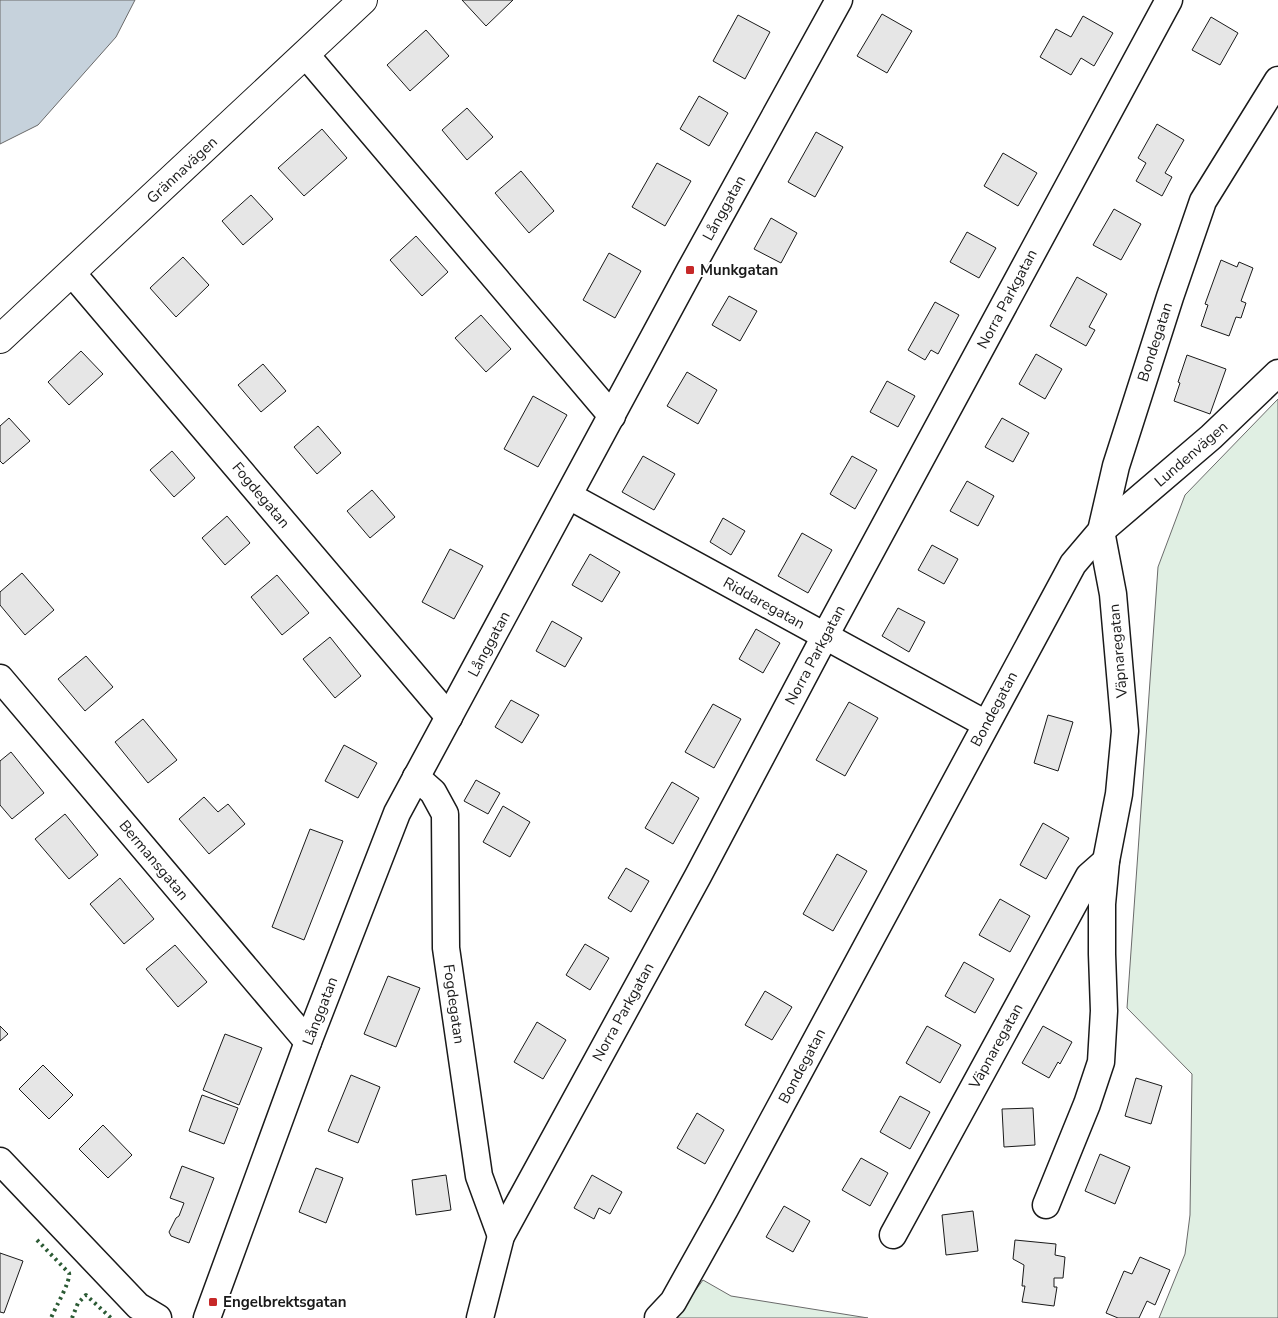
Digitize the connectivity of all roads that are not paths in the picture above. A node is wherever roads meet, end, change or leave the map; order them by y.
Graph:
1 (363, 0) edge
2 (839, 0) edge
3 (1169, 0) edge
4 (306, 55) junction
5 (1278, 80) edge
6 (72, 273) junction
7 (0, 340) edge
8 (1278, 373) edge
9 (612, 416) junction
10 (569, 496) junction
11 (1101, 531) junction
12 (825, 636) junction
13 (0, 678) edge
14 (449, 717) junction
15 (986, 724) junction
16 (416, 777) junction
17 (1106, 861) junction
18 (308, 1042) junction
19 (0, 1161) edge
20 (1046, 1205) dead end
21 (893, 1235) dead end
22 (501, 1236) junction
23 (158, 1318) edge
24 (207, 1318) edge
25 (480, 1318) edge
26 (658, 1318) edge

1 - 4 main road, Grännavägen
2 - 9 street, Långgatan
3 - 12 street, Norra Parkgatan
4 - 6 main road, Grännavägen
4 - 9 street
5 - 11 street, Bondegatan
6 - 7 main road, Grännavägen
6 - 14 street, Fogdegatan
8 - 11 street, Lundenvägen
9 - 10 street, Långgatan
10 - 12 street, Riddaregatan
10 - 14 street, Långgatan
11 - 15 street, Bondegatan
11 - 17 street, Väpnaregatan
12 - 15 street, Riddaregatan
12 - 22 street, Norra Parkgatan
13 - 18 street, Bermansgatan
14 - 16 street, Långgatan
15 - 26 street, Bondegatan
16 - 18 street, Långgatan
16 - 22 street, Fogdegatan
17 - 20 street, Väpnaregatan
17 - 21 street, Väpnaregatan
18 - 24 street, Långgatan
19 - 23 street
22 - 25 street, Norra Parkgatan

